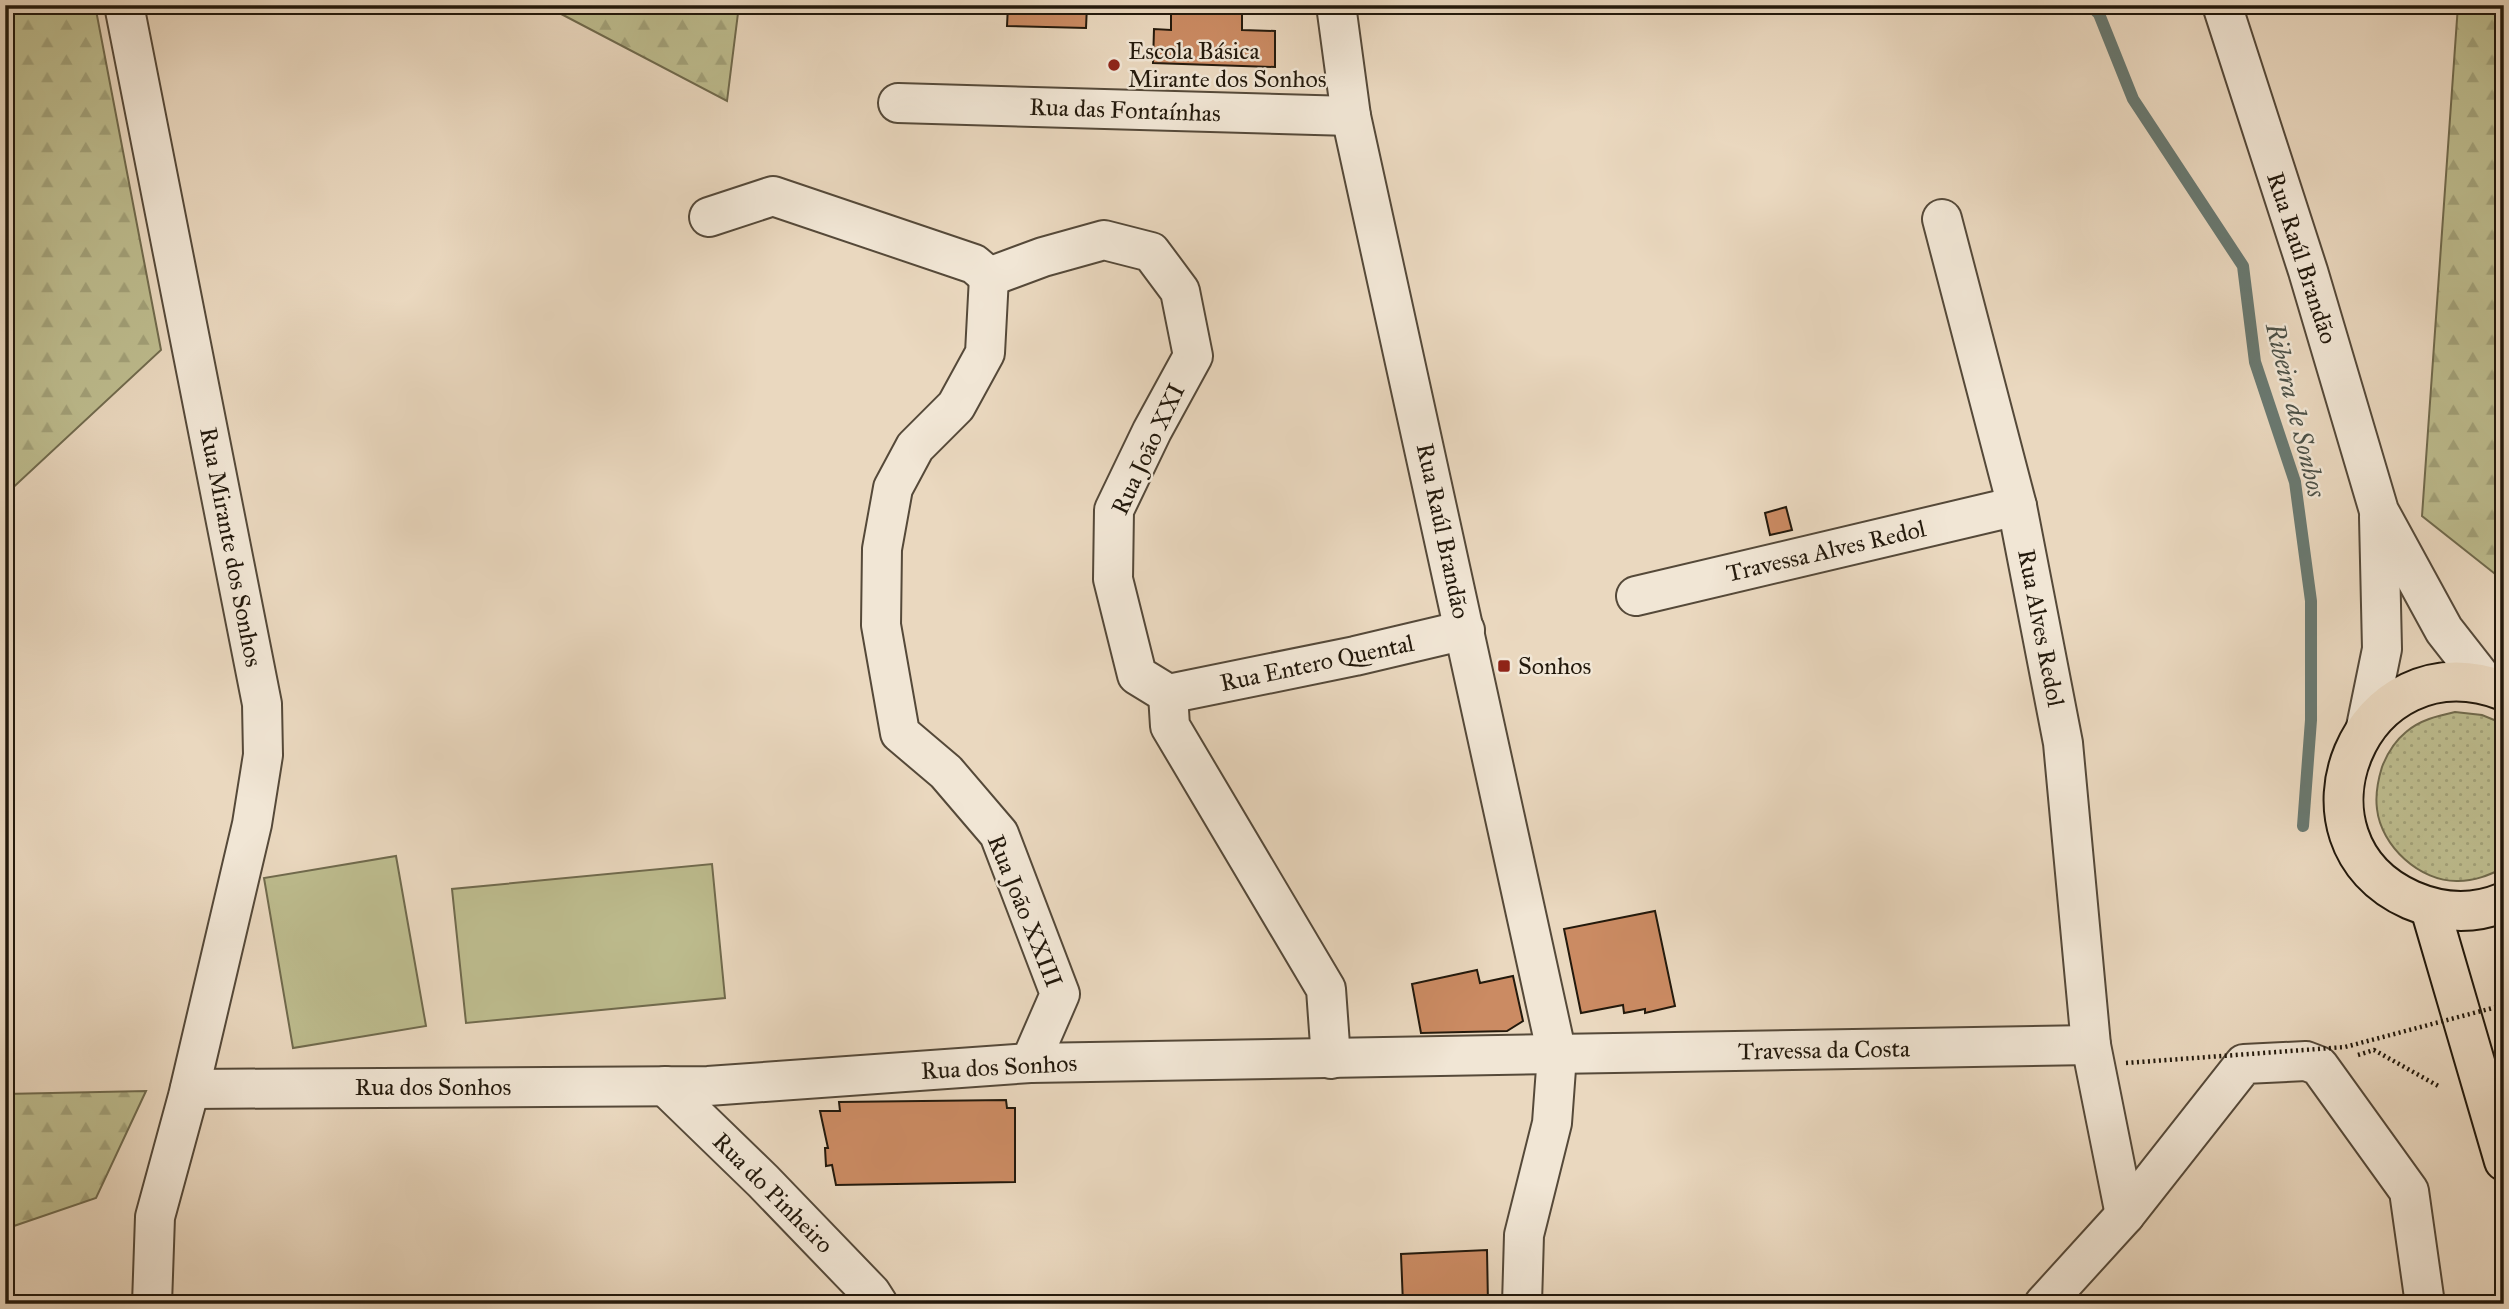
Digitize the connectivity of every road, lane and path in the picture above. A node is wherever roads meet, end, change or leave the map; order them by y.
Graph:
1 (124, 5) edge
2 (1336, 5) edge
3 (2222, 5) edge
4 (898, 103) dead end
5 (1351, 116) junction
6 (709, 217) dead end
7 (1942, 219) dead end
8 (989, 277) junction
9 (2017, 506) junction
10 (2379, 511) junction
11 (1636, 596) dead end
12 (1465, 630) junction
13 (2496, 688) edge
14 (1168, 694) junction
15 (2366, 727) junction
16 (2504, 902) edge
17 (2430, 908) junction
18 (2504, 1005) edge
19 (2091, 1045) junction
20 (1557, 1055) junction
21 (1331, 1059) junction
22 (1030, 1063) junction
23 (2126, 1063) dead end
24 (2319, 1066) junction
25 (665, 1086) junction
26 (190, 1089) junction
27 (2451, 1093) dead end
28 (2504, 1161) edge
29 (2125, 1215) junction
30 (152, 1304) edge
31 (878, 1304) edge
32 (1522, 1304) edge
33 (2044, 1304) edge
34 (2425, 1304) edge

1 - 26 street, Rua Mirante dos Sonhos
2 - 5 street, Rua Raúl Brandão
3 - 10 street, Rua Raúl Brandão
4 - 5 street, Rua das Fontaínhas
5 - 12 street, Rua Raúl Brandão
6 - 8 street
7 - 9 street, Rua Alves Redol
8 - 14 street, Rua João XXI
8 - 22 street, Rua João XXIII
9 - 11 street, Travessa Alves Redol
9 - 19 street, Rua Alves Redol
10 - 13 street, Rua Raúl Brandão
10 - 15 street, Rua Raúl Brandão
12 - 14 street, Rua Entero Quental
12 - 20 street, Rua Raúl Brandão
13 - 15 main road
14 - 21 street
15 - 17 main road
16 - 17 main road
17 - 28 main road
18 - 23 path, bridge
19 - 20 street, Travessa da Costa
19 - 29 street, Rua Alves Redol
20 - 21 street, Rua dos Sonhos
20 - 32 street
21 - 22 street, Rua dos Sonhos
22 - 25 street, Rua dos Sonhos
24 - 27 path
24 - 29 street
24 - 34 street
25 - 26 street, Rua dos Sonhos
25 - 31 street, Rua do Pinheiro
26 - 30 street, Rua Mirante dos Sonhos
29 - 33 street

